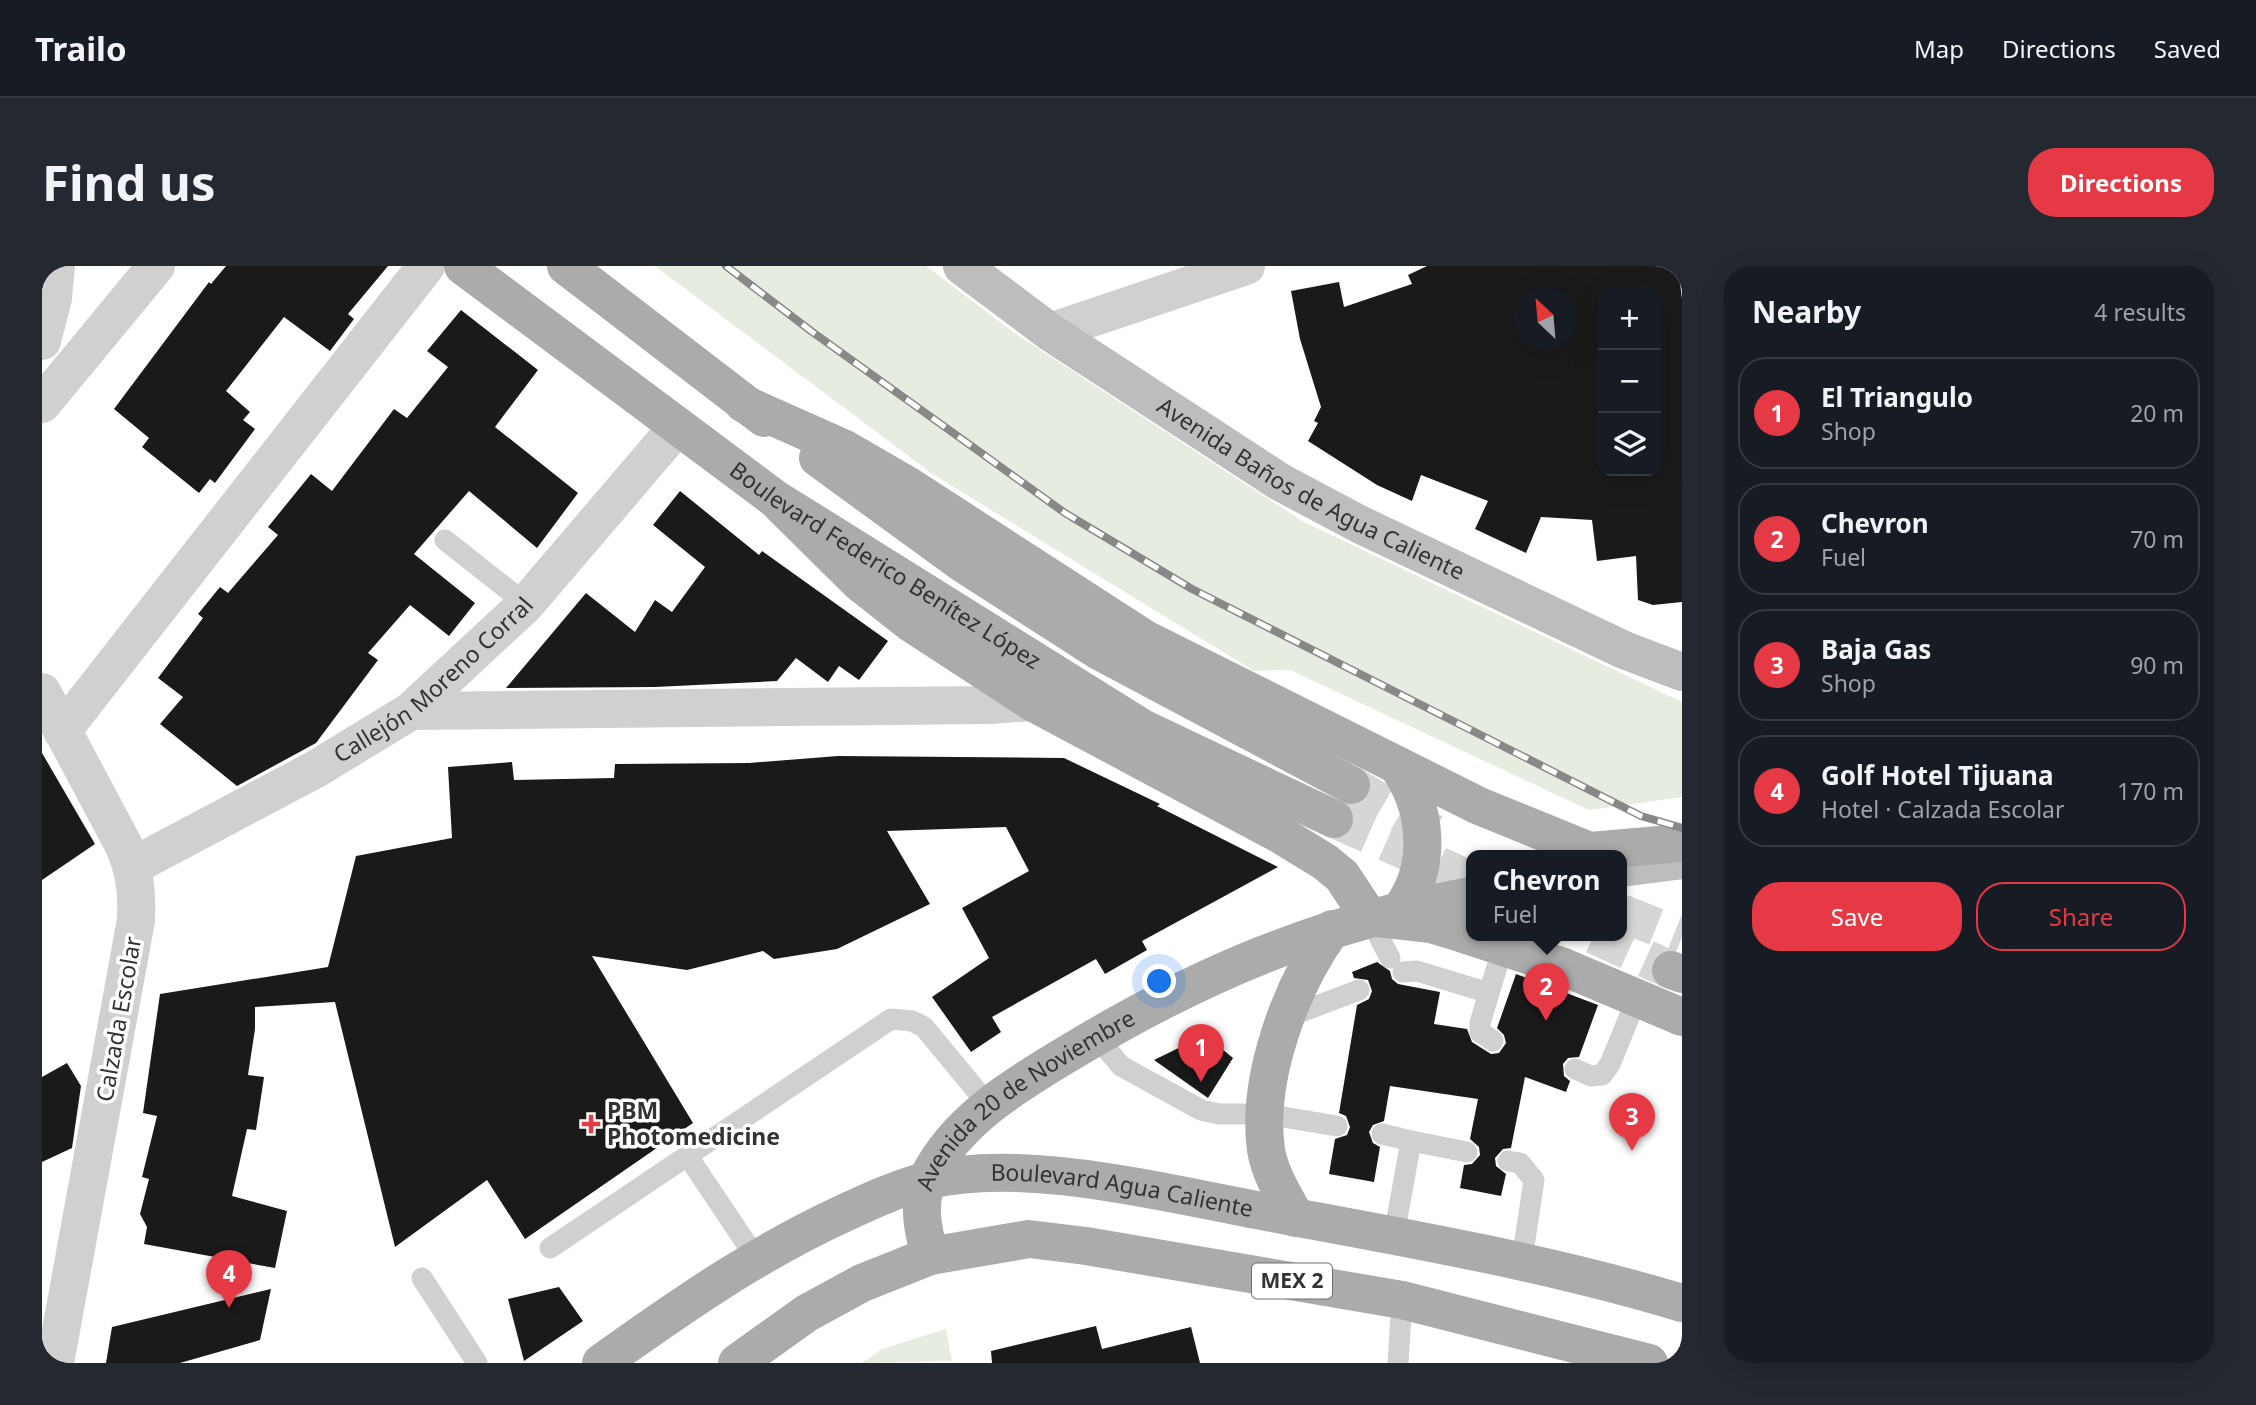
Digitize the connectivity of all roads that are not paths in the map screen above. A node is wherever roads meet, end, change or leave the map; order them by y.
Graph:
1 (56, 266) edge
2 (156, 266) edge
3 (426, 266) edge
4 (463, 266) edge
5 (566, 266) edge
6 (962, 266) edge
7 (1246, 266) edge
8 (1050, 332) junction
9 (42, 341) edge
10 (42, 404) edge
11 (744, 404) junction
12 (678, 426) junction
13 (774, 498) junction
14 (445, 540) dead end
15 (526, 604) junction
16 (1682, 672) edge
17 (42, 692) edge
18 (1032, 702) junction
19 (411, 710) junction
20 (62, 731) junction
21 (1397, 765) junction
22 (1351, 785) tunnel mouth
23 (1334, 819) tunnel mouth
24 (1682, 824) edge
25 (1566, 841) junction
26 (1682, 842) edge
27 (1595, 850) edge
28 (1607, 850) edge
29 (1682, 860) edge
30 (133, 866) junction
31 (1627, 867) edge
32 (1466, 897) edge
33 (1385, 913) junction
34 (1332, 929) junction
35 (1466, 935) edge
36 (1484, 941) edge
37 (1503, 947) junction
38 (1554, 951) edge
39 (1359, 989) dead end
40 (1489, 993) junction
41 (1637, 998) junction
42 (1682, 1017) edge
43 (1283, 1018) junction
44 (1096, 1036) junction
45 (1493, 1041) dead end
46 (1575, 1069) dead end
47 (990, 1107) junction
48 (1265, 1114) junction
49 (1337, 1126) dead end
50 (1382, 1134) dead end
51 (1410, 1141) junction
52 (1467, 1152) dead end
53 (687, 1156) junction
54 (1508, 1161) dead end
55 (927, 1180) junction
56 (1296, 1218) junction
57 (1394, 1235) junction
58 (550, 1248) dead end
59 (930, 1256) junction
60 (756, 1258) junction
61 (1522, 1260) junction
62 (422, 1278) dead end
63 (1402, 1300) junction
64 (1682, 1303) edge
65 (55, 1363) edge
66 (477, 1363) edge
67 (601, 1363) edge
68 (737, 1363) edge
69 (1398, 1363) edge
70 (1649, 1363) edge

1 - 9 street
2 - 10 street
3 - 20 street
4 - 12 main road, Boulevard Federico Benítez López
5 - 11 main road
6 - 8 street, Avenida Baños de Agua Caliente
7 - 8 street
8 - 16 street, Avenida Baños de Agua Caliente
11 - 21 main road
11 - 22 main road, Boulevard Federico Benítez López
12 - 13 main road, Boulevard Federico Benítez López
12 - 15 street, Callejón Moreno Corral
13 - 18 main road
13 - 23 main road, Boulevard Federico Benítez López
14 - 15 lane
15 - 19 street, Callejón Moreno Corral
17 - 20 street, Calzada Escolar
18 - 19 street
18 - 33 main road
19 - 30 street, Callejón Moreno Corral
20 - 30 street, Calzada Escolar
21 - 25 main road
21 - 33 main road
24 - 25 lane
25 - 27 main road
26 - 28 main road
29 - 31 street
30 - 65 street, Calzada Escolar
32 - 33 main road, Avenida 20 de Noviembre
33 - 34 main road, Avenida 20 de Noviembre
33 - 35 main road
33 - 40 lane
34 - 43 main road
34 - 44 main road, Avenida 20 de Noviembre
36 - 37 main road
37 - 38 main road
37 - 40 lane
38 - 41 main road
39 - 43 lane
40 - 45 lane
41 - 42 main road
41 - 46 lane
43 - 48 main road
44 - 47 main road, Avenida 20 de Noviembre
44 - 48 lane
47 - 53 lane
47 - 55 main road, Avenida 20 de Noviembre
48 - 49 lane
48 - 56 main road
50 - 51 lane
51 - 52 lane
51 - 57 lane
53 - 58 lane
53 - 60 lane
54 - 61 lane
55 - 56 main road, Boulevard Agua Caliente
55 - 59 main road, Avenida 20 de Noviembre
55 - 60 main road, Boulevard Agua Caliente
56 - 57 main road, Boulevard Agua Caliente
57 - 61 main road, Boulevard Agua Caliente
59 - 63 main road, MEX 2
59 - 68 main road, MEX 2
60 - 67 main road, Boulevard Agua Caliente
61 - 64 main road, Boulevard Agua Caliente
62 - 66 lane
63 - 69 lane
63 - 70 main road, MEX 2

